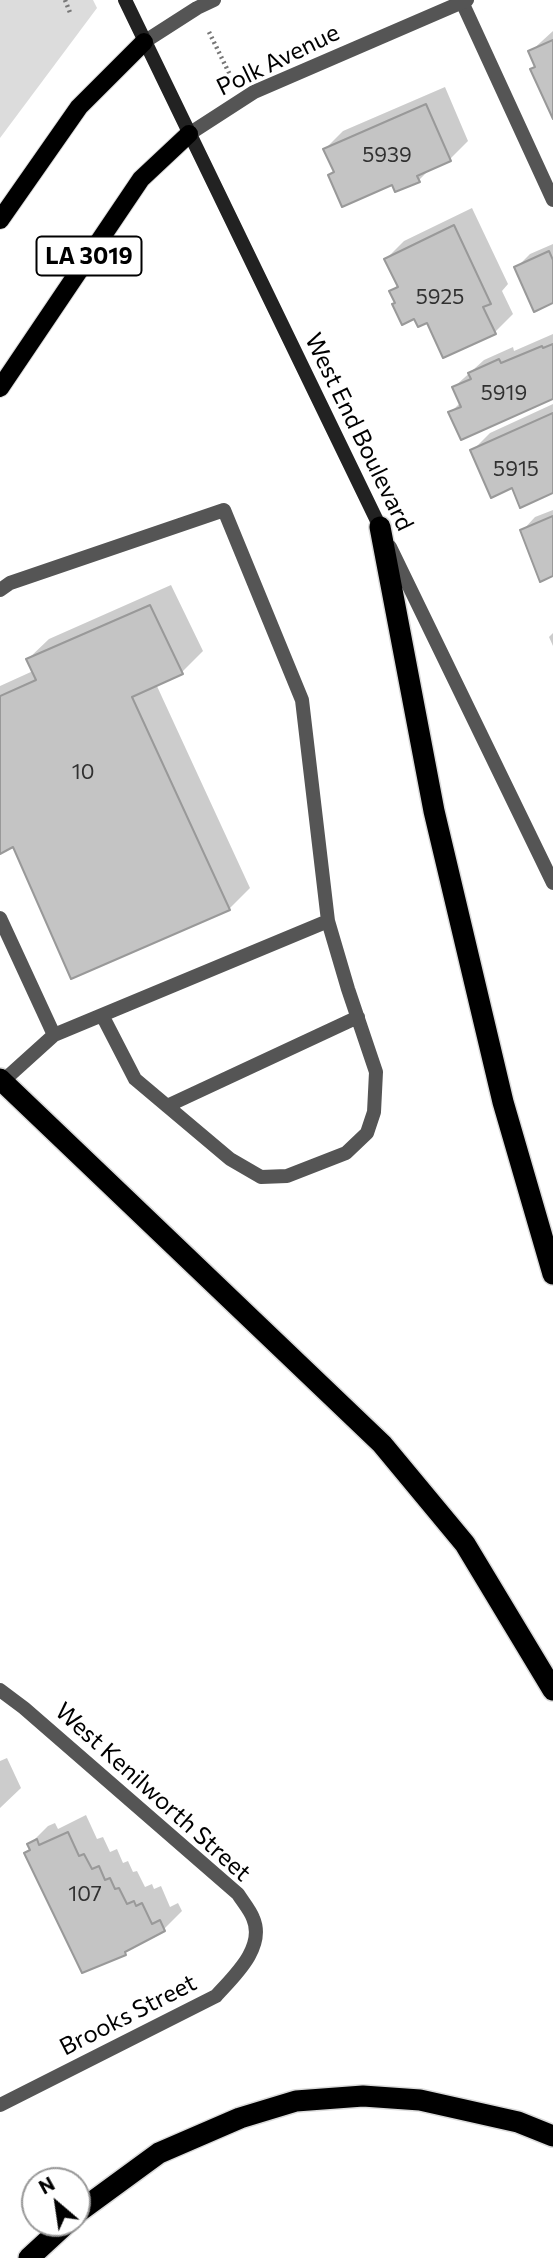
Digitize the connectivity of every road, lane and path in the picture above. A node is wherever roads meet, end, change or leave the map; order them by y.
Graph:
1 (65, 0) edge
2 (125, 0) edge
3 (214, 0) edge
4 (464, 1) edge
5 (72, 15) dead end
6 (207, 28) dead end
7 (144, 42) junction
8 (233, 82) dead end
9 (189, 134) junction
10 (553, 200) edge
11 (0, 220) edge
12 (0, 388) edge
13 (380, 527) junction
14 (0, 590) edge
15 (553, 846) edge
16 (538, 853) junction
17 (553, 883) edge
18 (0, 918) edge
19 (328, 921) junction
20 (102, 1015) junction
21 (358, 1017) junction
22 (54, 1035) junction
23 (1, 1081) edge
24 (167, 1107) junction
25 (553, 1274) edge
26 (0, 1689) edge
27 (553, 1690) edge
28 (255, 1941) joint
29 (0, 2105) edge
30 (553, 2136) edge
31 (91, 2203) edge
32 (51, 2237) edge
33 (29, 2258) edge

1 - 5 path
2 - 7 main road, West End Boulevard
3 - 7 street
4 - 9 street, Polk Avenue
4 - 10 street
6 - 8 path
7 - 9 main road, West End Boulevard
7 - 11 main road
9 - 12 main road, LA 3019
9 - 13 main road, West End Boulevard
13 - 16 street, West End Boulevard
13 - 25 highway
14 - 19 street
15 - 16 street
16 - 17 street, West End Boulevard
18 - 22 street
19 - 20 street
19 - 21 street
20 - 22 street
20 - 24 street
21 - 24 street
21 - 24 street
22 - 23 street
23 - 27 highway
26 - 28 street, West Kenilworth Street
28 - 29 street, Brooks Street
30 - 31 highway
32 - 33 highway

